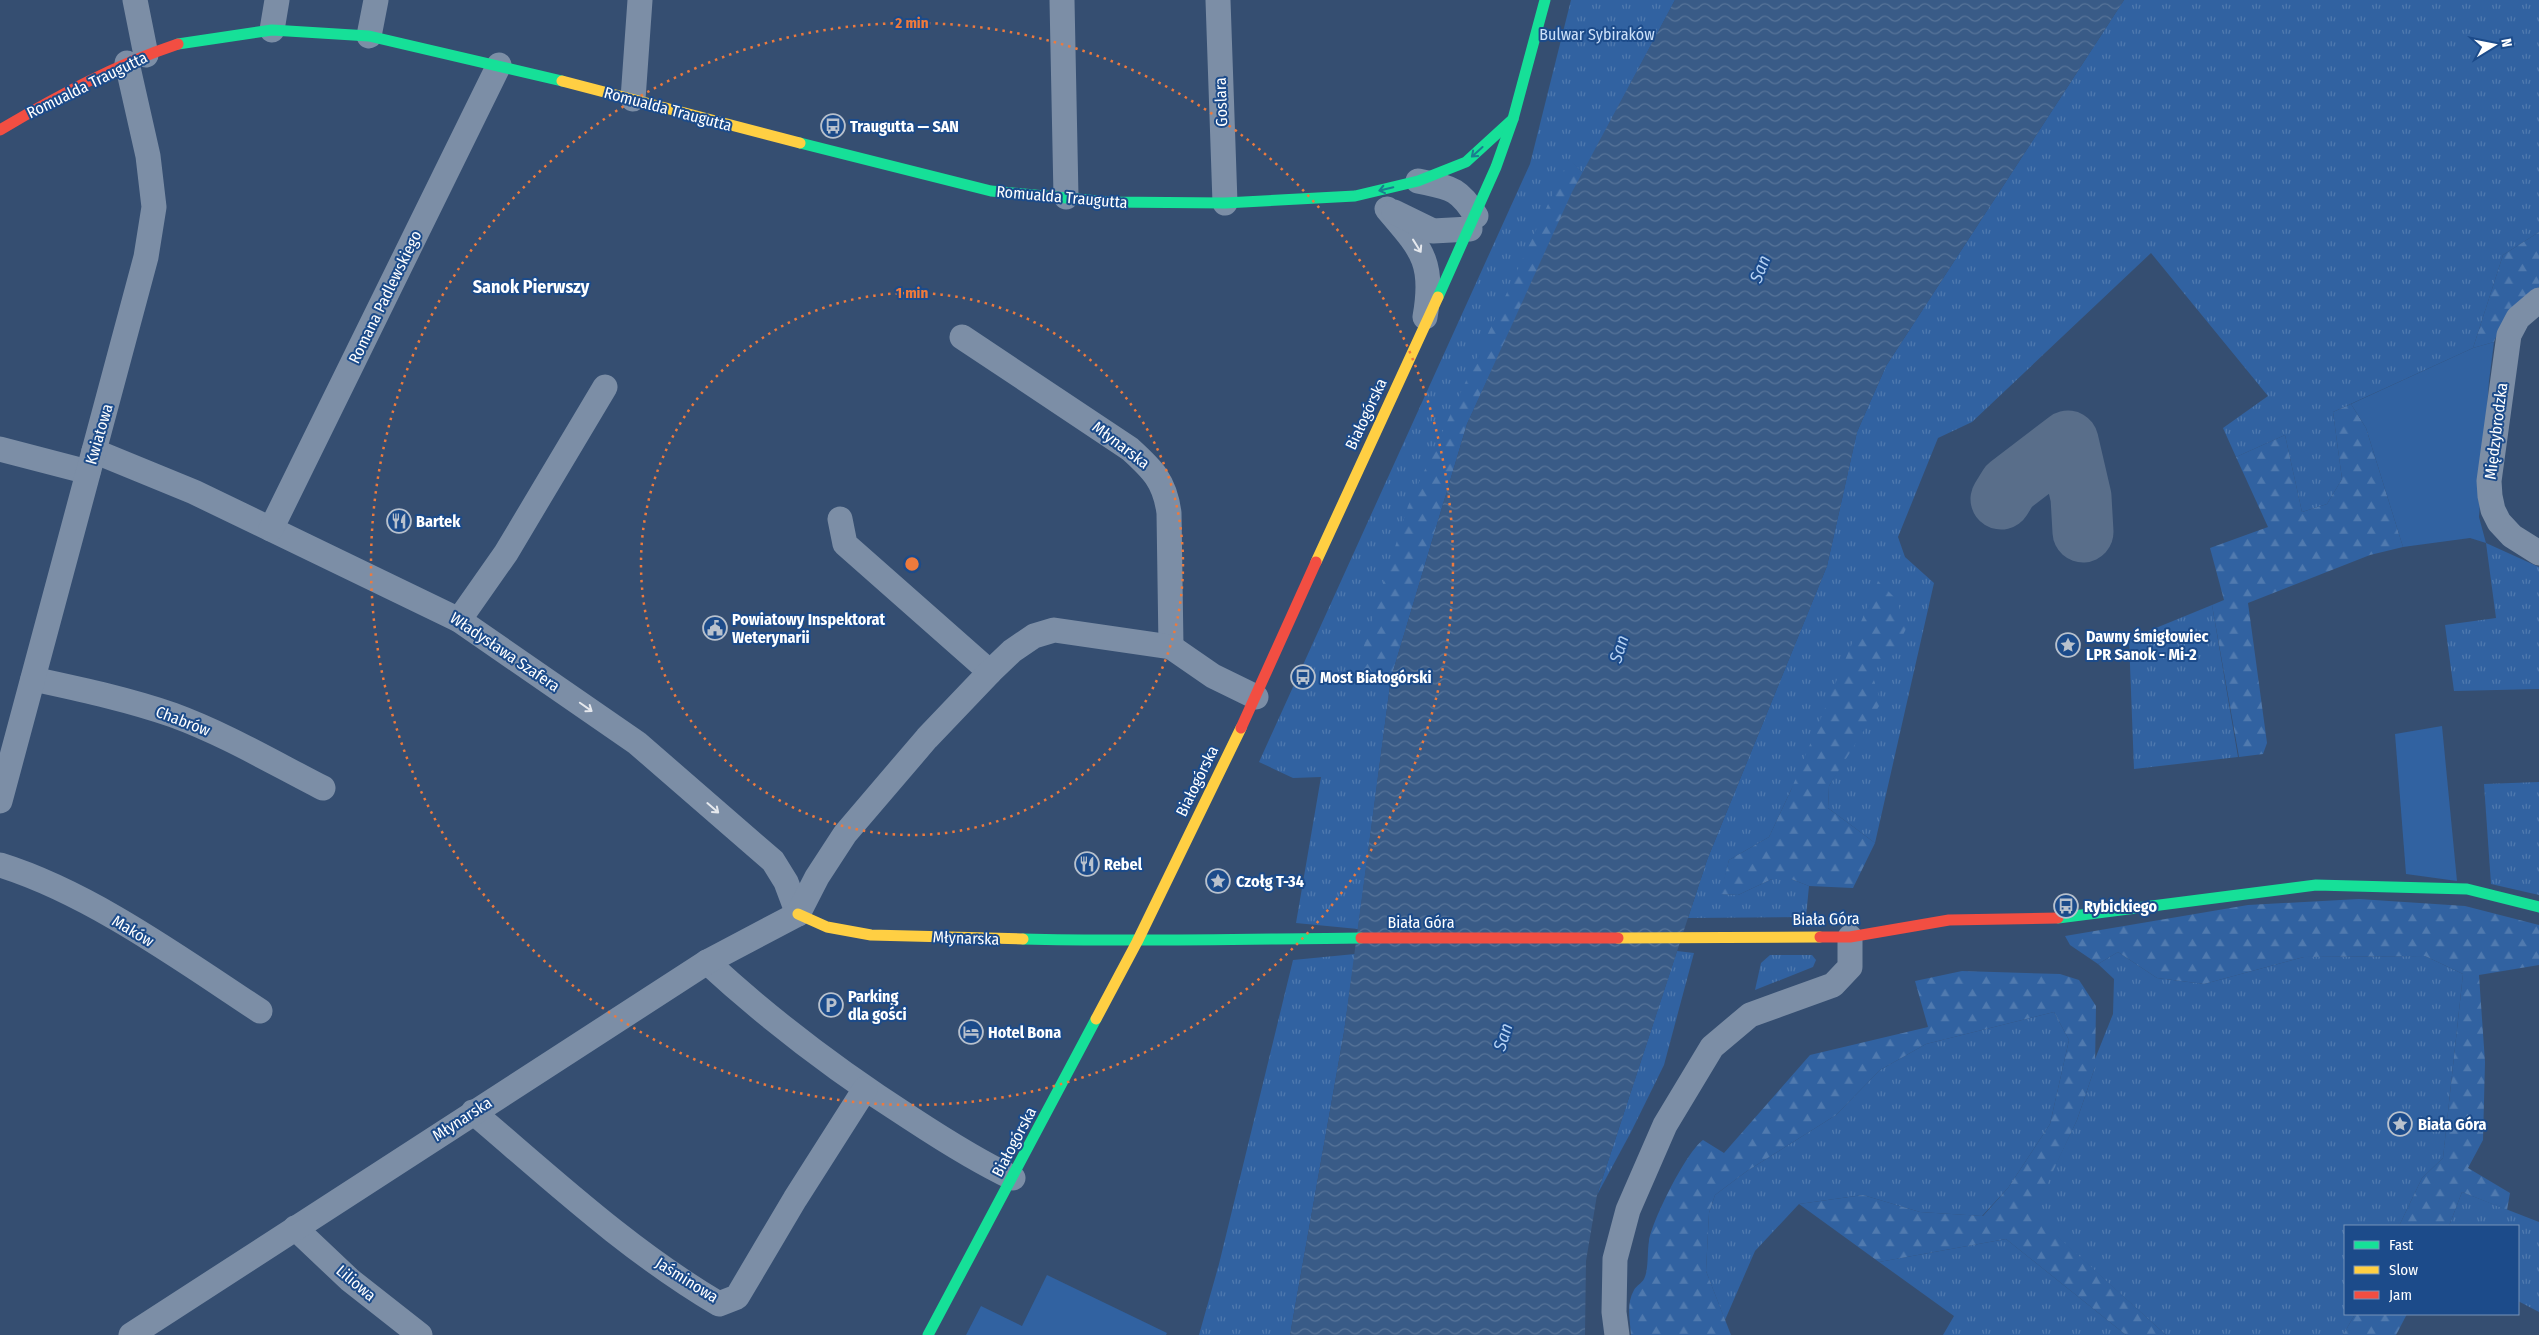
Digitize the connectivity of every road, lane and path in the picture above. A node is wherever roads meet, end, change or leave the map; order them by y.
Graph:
1 (135, 0) edge
2 (278, 0) edge
3 (376, 0) edge
4 (640, 0) edge
5 (1062, 0) edge
6 (1218, 0) edge
7 (1545, 0) edge
8 (272, 30) junction
9 (369, 36) junction
10 (137, 59) junction
11 (499, 65) junction
12 (633, 99) junction
13 (1513, 120) junction
14 (0, 130) edge
15 (1418, 181) junction
16 (1355, 196) junction
17 (1066, 197) junction
18 (1225, 203) junction
19 (1387, 208) junction
20 (1473, 223) junction
21 (2539, 300) edge
22 (1422, 334) junction
23 (962, 337) dead end
24 (605, 387) dead end
25 (0, 449) edge
26 (91, 462) junction
27 (840, 519) dead end
28 (271, 528) junction
29 (2539, 553) edge
30 (460, 620) junction
31 (1171, 648) junction
32 (990, 672) junction
33 (33, 679) junction
34 (1256, 698) junction
35 (323, 788) dead end
36 (0, 801) edge
37 (0, 865) edge
38 (2539, 907) edge
39 (798, 914) junction
40 (1850, 937) junction
41 (1137, 942) junction
42 (708, 962) junction
43 (260, 1011) dead end
44 (865, 1089) junction
45 (473, 1112) junction
46 (1013, 1178) junction
47 (295, 1228) junction
48 (146, 1332) edge
49 (420, 1335) edge
50 (928, 1335) edge
51 (1617, 1335) edge

1 - 10 street, Kwiatowa
2 - 8 street
3 - 9 street
4 - 12 street
5 - 17 street
6 - 18 street, Goslara
7 - 13 street
8 - 9 street, Romualda Traugutta
8 - 10 street, Romualda Traugutta
9 - 11 street, Romualda Traugutta
10 - 14 street, Romualda Traugutta
10 - 26 street, Kwiatowa
11 - 12 street, Romualda Traugutta
11 - 28 street, Romana Padlewskiego
12 - 17 street, Romualda Traugutta
13 -> 15 street, Romualda Traugutta
13 - 20 street
15 -> 16 street, Romualda Traugutta
15 - 20 street, Romualda Traugutta
16 - 18 street, Romualda Traugutta
16 - 19 street, Romualda Traugutta
17 - 18 street, Romualda Traugutta
19 - 20 street, Romualda Traugutta
19 -> 22 street, Romualda Traugutta
20 - 22 street, Białogórska
21 - 29 street, Międzybrodzka
22 - 34 street, Białogórska
23 - 31 street, Młynarska
24 - 30 street
25 - 26 street, Władysława Szafera
26 - 28 street, Władysława Szafera
26 - 33 street, Kwiatowa
27 - 32 street
28 - 30 street, Władysława Szafera
30 -> 39 street, Władysława Szafera
31 - 32 street
31 - 34 street
32 - 39 street
33 - 35 street, Chabrów
33 - 36 street, Kwiatowa
34 - 41 street, Białogórska
37 - 43 street, Maków
38 - 40 street, Biała Góra
39 - 41 street, Młynarska
39 - 42 street, Młynarska
40 - 41 street, Biała Góra
40 - 51 street
41 - 46 street, Białogórska
42 - 44 street
42 - 45 street, Młynarska
44 - 45 street, Jaśminowa
44 - 46 street
45 - 47 street, Młynarska
46 - 50 street, Białogórska
47 - 48 street, Młynarska
47 - 49 street, Liliowa

